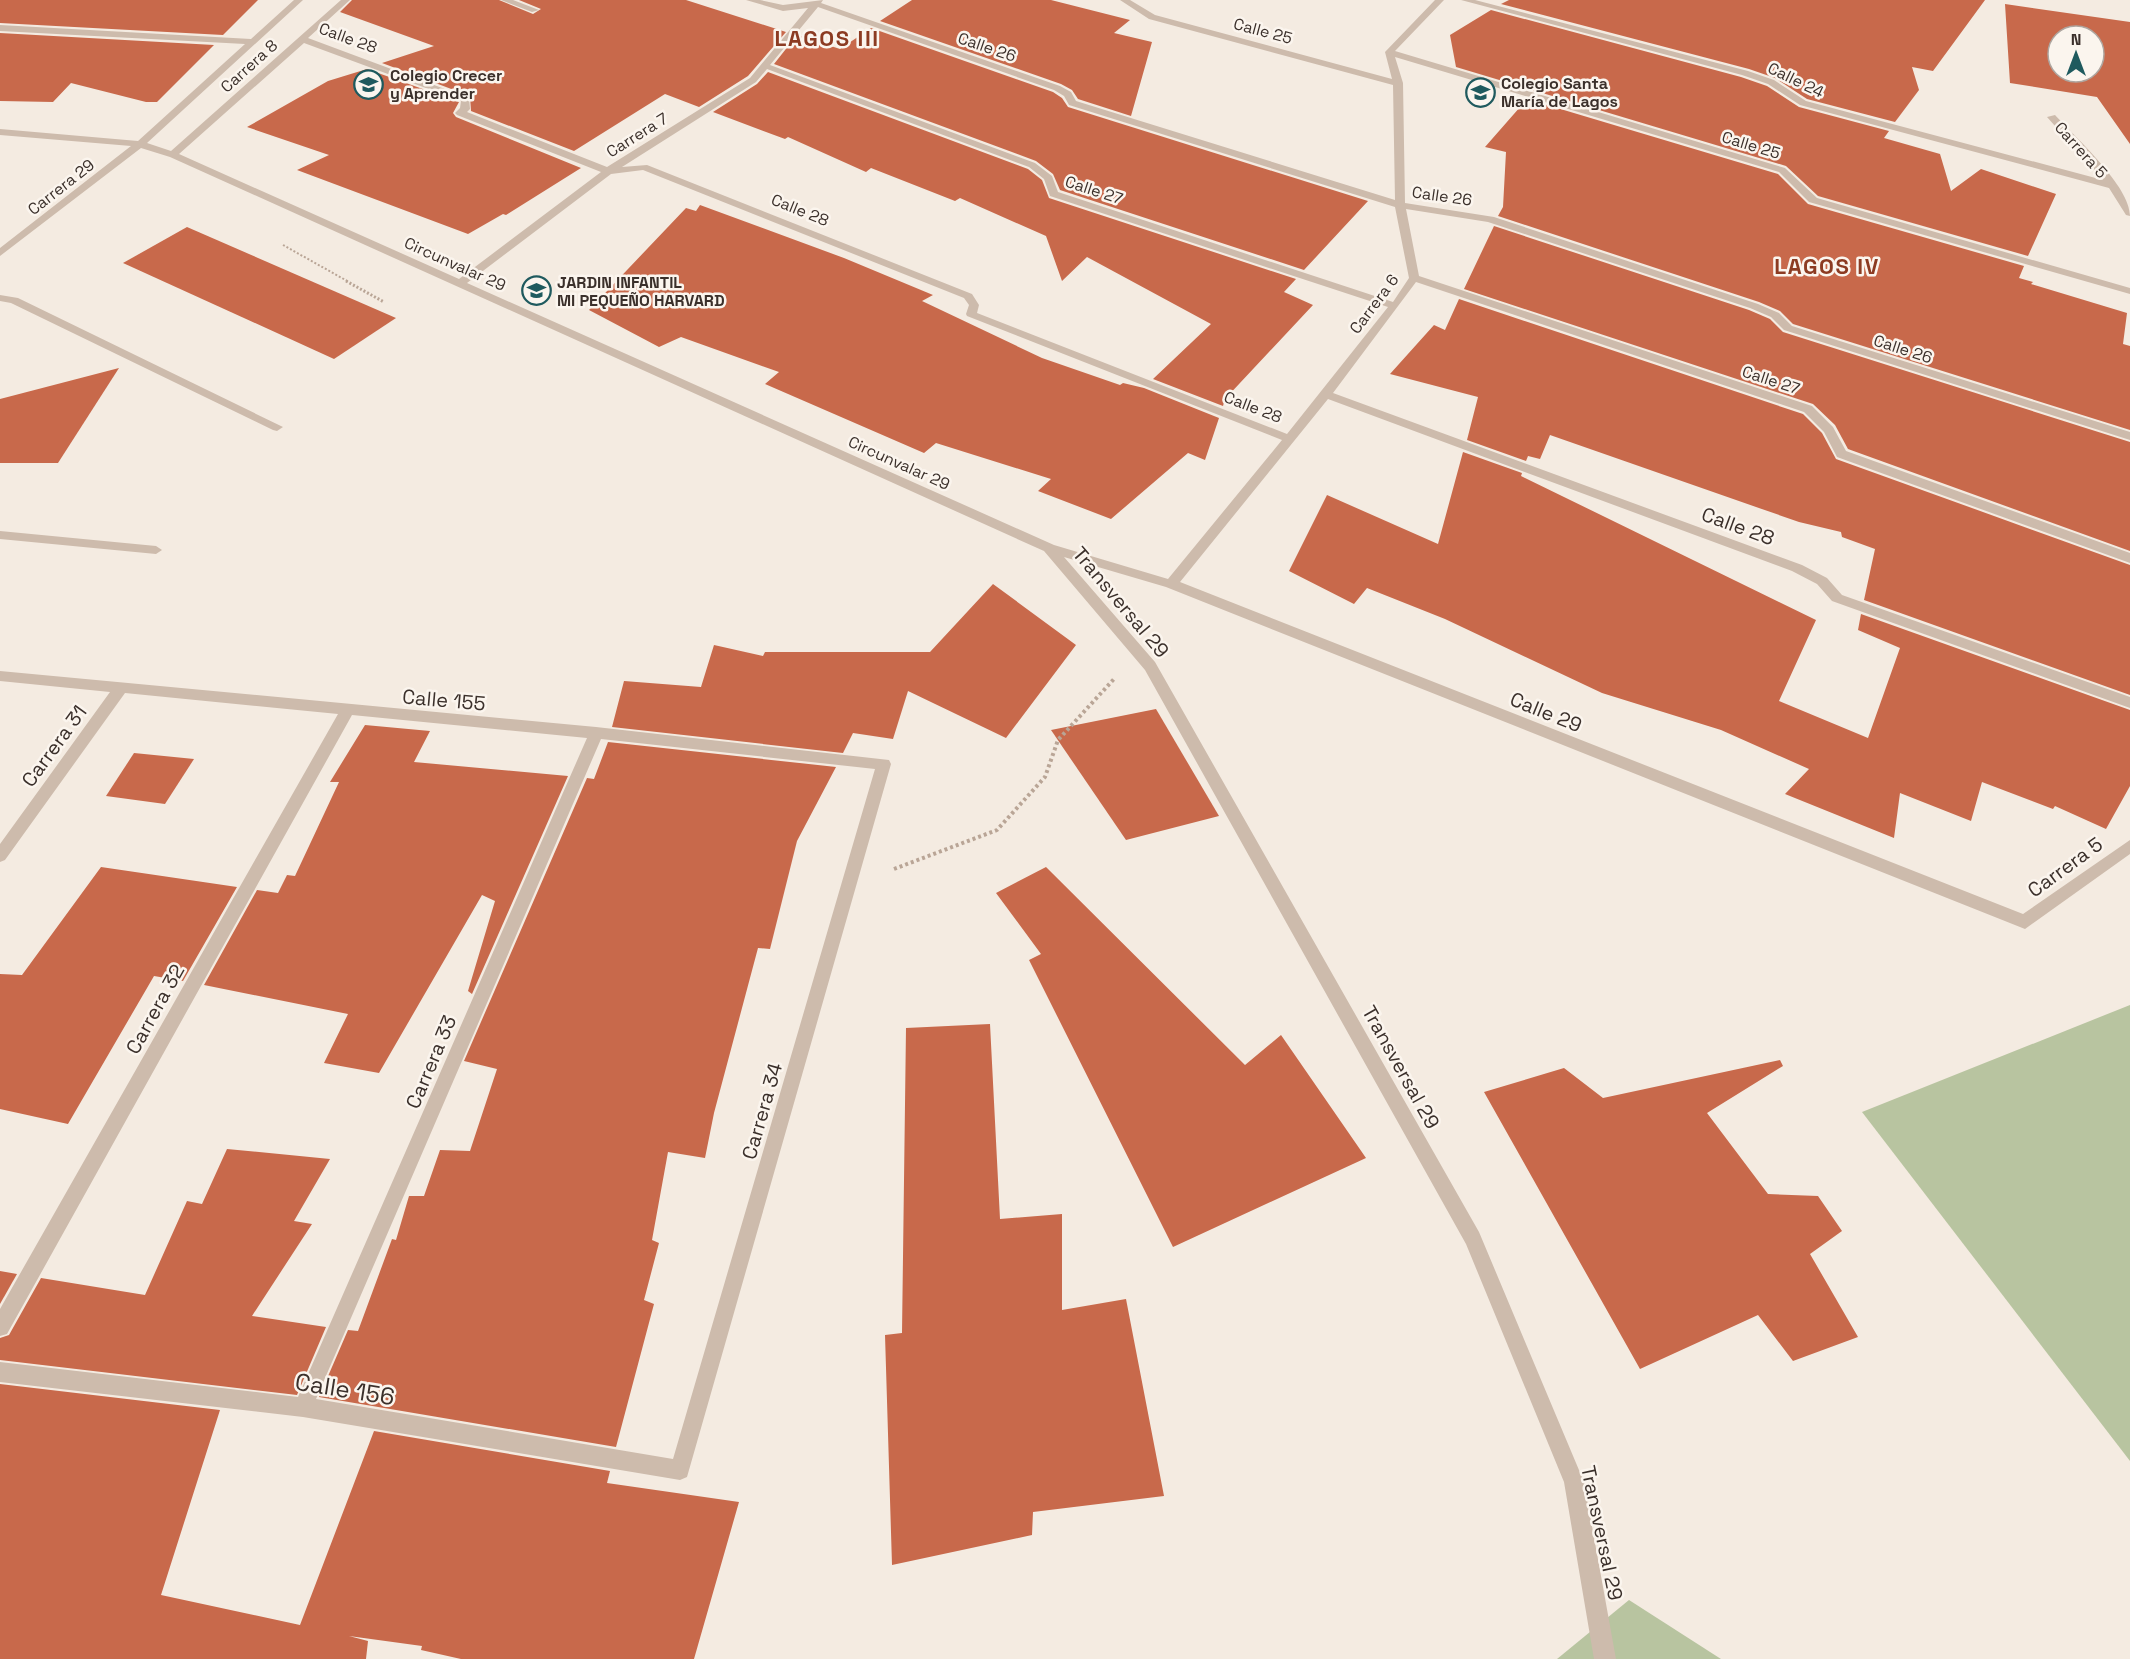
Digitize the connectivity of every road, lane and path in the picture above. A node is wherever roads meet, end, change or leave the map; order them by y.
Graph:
1 (299, 0) edge
2 (346, 0) edge
3 (505, 0) edge
4 (750, 0) edge
5 (1124, 0) edge
6 (1440, 0) edge
7 (1465, 0) edge
8 (818, 2) edge
9 (536, 10) dead end
10 (0, 28) edge
11 (302, 39) junction
12 (253, 42) junction
13 (1389, 52) junction
14 (766, 66) junction
15 (1398, 83) junction
16 (2052, 117) dead end
17 (0, 132) edge
18 (140, 144) junction
19 (173, 155) junction
20 (608, 171) junction
21 (2113, 186) junction
22 (1400, 205) junction
23 (2130, 213) edge
24 (0, 253) edge
25 (1414, 278) junction
26 (459, 284) junction
27 (2130, 291) edge
28 (0, 298) edge
29 (1395, 306) junction
30 (1326, 394) junction
31 (277, 427) dead end
32 (2130, 436) edge
33 (1287, 438) junction
34 (0, 535) edge
35 (1049, 548) junction
36 (156, 550) dead end
37 (2130, 558) edge
38 (1171, 584) junction
39 (1139, 652) junction
40 (0, 676) edge
41 (120, 689) junction
42 (2130, 703) edge
43 (347, 711) junction
44 (596, 733) junction
45 (884, 764) joint
46 (2130, 846) edge
47 (0, 855) edge
48 (849, 886) junction
49 (2025, 922) joint
50 (0, 1327) edge
51 (0, 1372) edge
52 (303, 1407) junction
53 (680, 1470) joint
54 (1605, 1659) edge

1 - 12 street, Carrera 8
2 - 11 street, Carrera 8
3 - 9 street
4 - 8 street, Calle 26
5 - 15 street, Calle 25
6 - 13 street
7 - 21 street, Calle 24
8 - 14 street, Carrera 7
8 - 22 street, Calle 26
10 - 12 street
11 - 19 street, Carrera 8
11 - 20 street, Calle 28
12 - 18 street, Carrera 8
13 - 15 street, Carrera 6
13 - 27 street, Calle 25
14 - 20 street, Carrera 7
14 - 29 street, Calle 27
15 - 22 street, Carrera 6
16 - 21 street, Carrera 5
17 - 18 street, Circunvalar 29
18 - 19 street, Circunvalar 29
18 - 24 street, Carrera 29
19 - 26 street, Circunvalar 29
20 - 26 street, Carrera 7
20 - 33 street, Calle 28
21 - 23 street, Carrera 5
22 - 25 street, Carrera 6
22 - 32 street, Calle 26
25 - 29 street, Carrera 6
25 - 37 street, Calle 27
26 - 35 street, Circunvalar 29
28 - 31 street
29 - 30 street, Carrera 6
30 - 33 street, Carrera 6
30 - 42 street, Calle 28
33 - 38 street, Carrera 6
34 - 36 street
35 - 38 street, Calle 29
35 - 39 street, Transversal 29
38 - 49 street, Calle 29
39 - 48 path
39 - 54 street, Transversal 29
40 - 41 street, Calle 155
41 - 43 street, Calle 155
41 - 47 street, Carrera 31
43 - 44 street, Calle 155
43 - 50 street, Carrera 32
44 - 45 street, Calle 155
44 - 52 street, Carrera 33
45 - 48 street, Carrera 34
46 - 49 street, Carrera 5
48 - 53 street, Carrera 34
51 - 52 street, Calle 156
52 - 53 street, Calle 156

